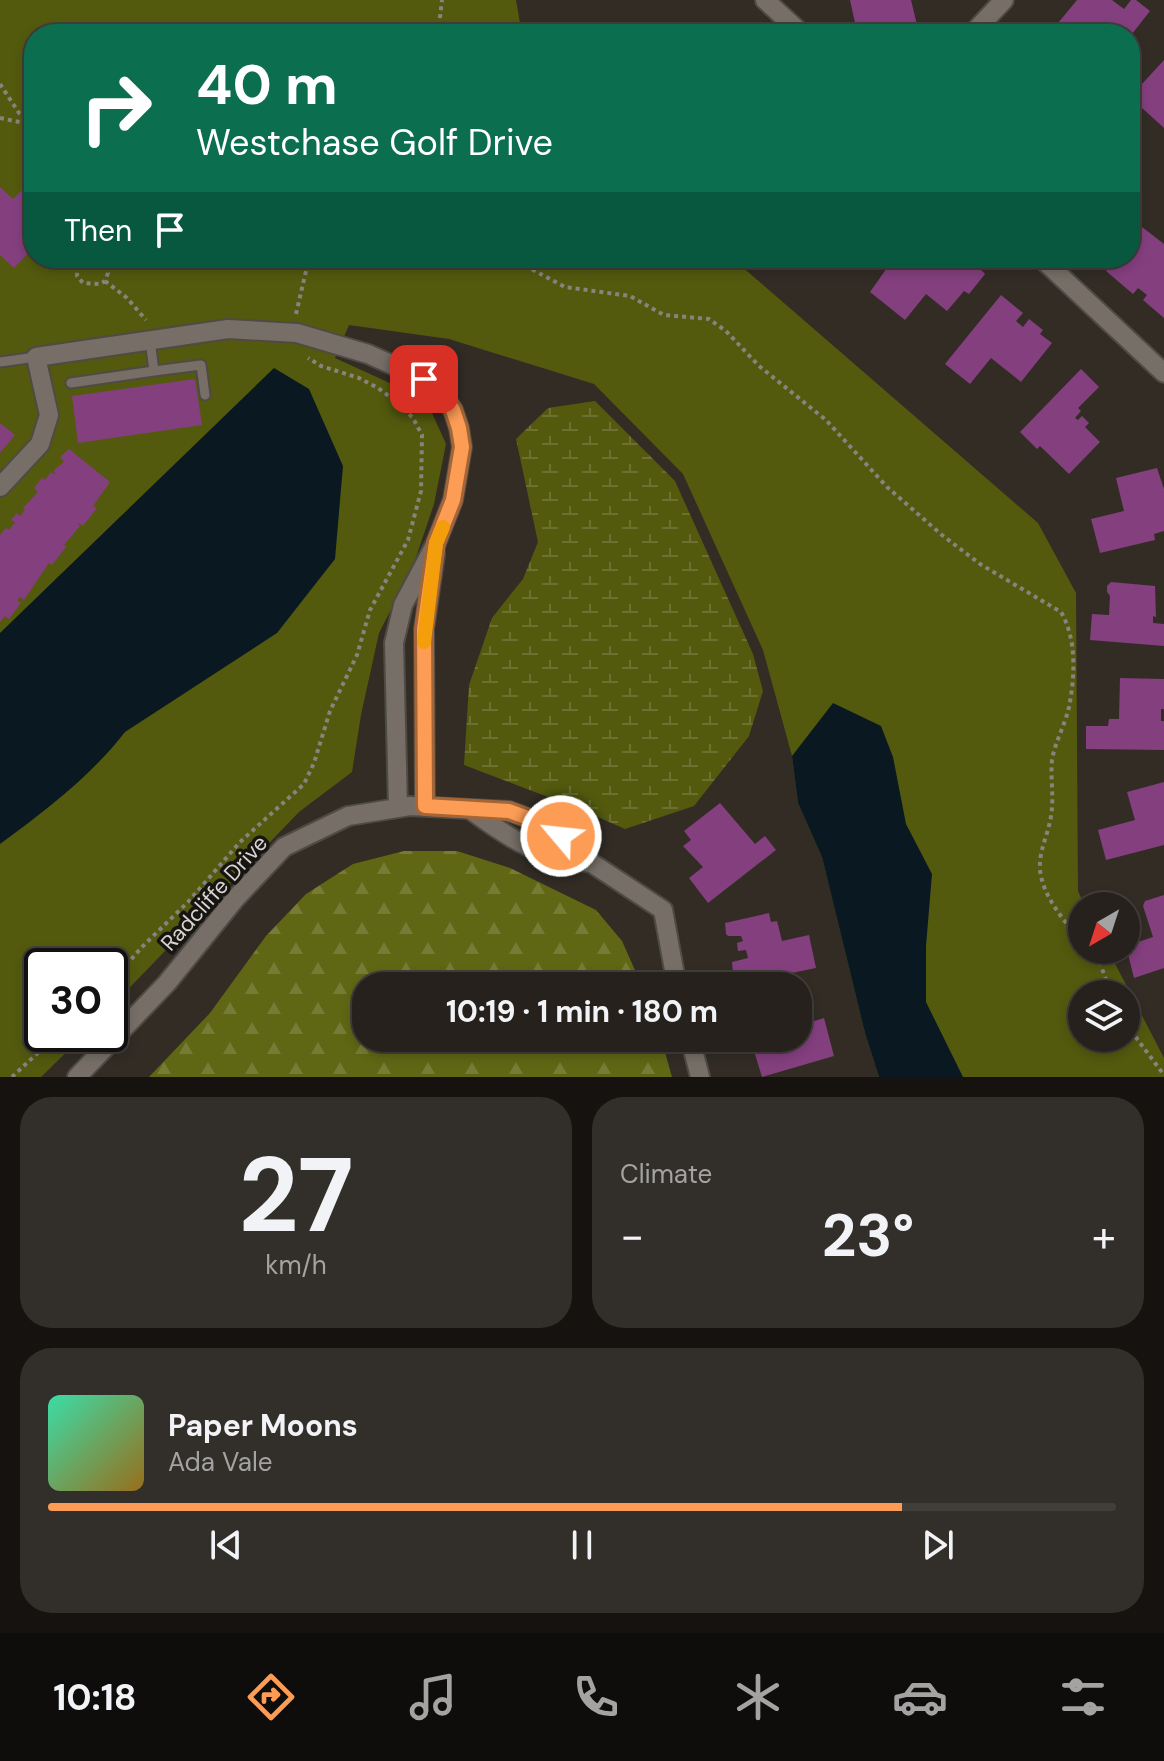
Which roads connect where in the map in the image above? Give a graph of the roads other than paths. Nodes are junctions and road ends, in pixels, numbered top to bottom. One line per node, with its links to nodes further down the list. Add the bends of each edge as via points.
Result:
1 (765, 0): 3 (street)
2 (1004, 0): 4 (street)
3 (791, 24)
4 (981, 24)
5 (1052, 268): 10 (street)
6 (150, 340): 7 (street); 9 (lane); 14 (street, via 228,329 297,333 368,354 424,379 453,410 462,447 453,500)
7 (36, 357): 8 (lane); 13 (street, via 49,415 40,444)
8 (0, 362)
9 (154, 371): 11 (lane); 12 (lane, via 201,365)
10 (1164, 373)
11 (71, 383)
12 (205, 395)
13 (0, 487)
14 (436, 543): 15 (street, via 424,629); 16 (street, via 403,605 394,643)
15 (425, 806): 16 (street, Radcliffe Drive); 17 (street, Radcliffe Drive)
16 (398, 808): 21 (street, Radcliffe Drive, via 348,816 284,847 167,983)
17 (472, 811): 18 (street, Radcliffe Drive, via 538,853); 18 (street, Radcliffe Drive, via 509,811 536,821)
18 (593, 864): 19 (street, Radcliffe Drive, via 663,910)
19 (674, 972)
20 (694, 1052): 22 (street)
21 (77, 1077)
22 (700, 1077)

